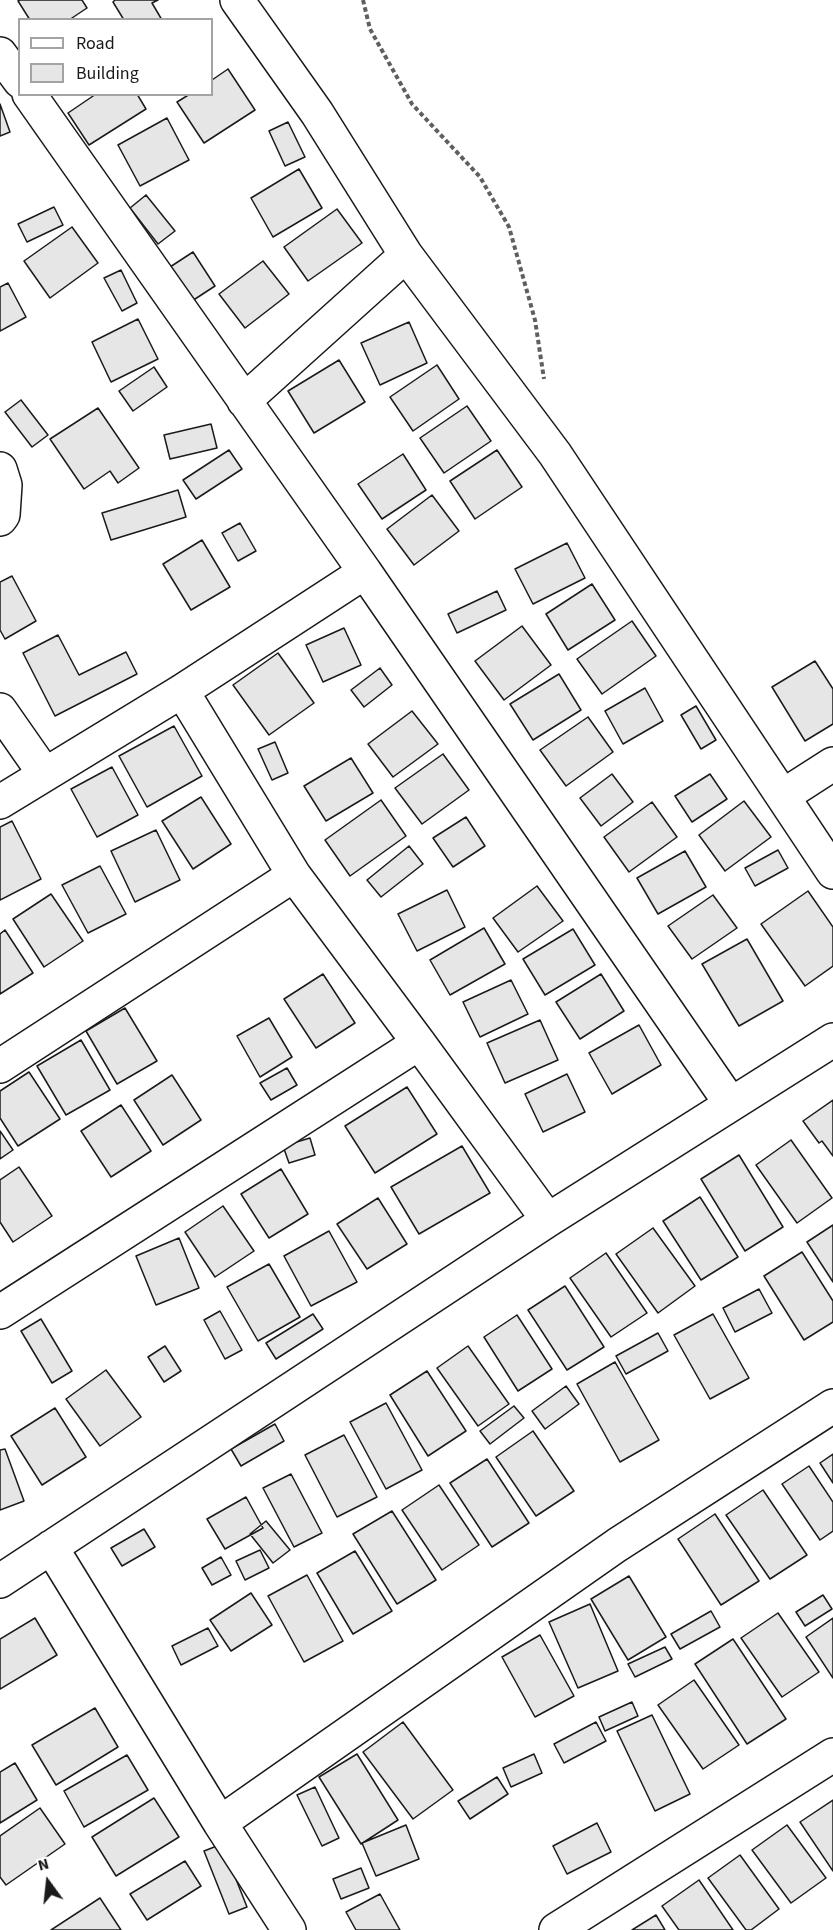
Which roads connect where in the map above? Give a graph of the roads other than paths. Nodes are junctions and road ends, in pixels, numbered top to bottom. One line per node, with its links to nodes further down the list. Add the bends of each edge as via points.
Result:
1 (237, 0): 5 (street, via 317,113)
2 (0, 54): 3 (street)
3 (18, 78)
4 (30, 96): 6 (street)
5 (406, 255): 6 (street); 14 (street, via 555,454)
6 (244, 401): 9 (street)
7 (0, 469): 8 (street, via 5,485)
8 (0, 519)
9 (365, 572): 10 (street); 21 (street)
10 (182, 691): 13 (street); 17 (street)
11 (0, 710): 13 (street)
12 (833, 764): 14 (street)
13 (44, 773): 15 (street)
14 (783, 796): 16 (street)
15 (0, 802)
16 (833, 872)
17 (294, 874): 19 (street); 20 (street)
18 (833, 1040): 21 (street)
19 (420, 1043): 22 (street); 23 (street)
20 (0, 1066)
21 (731, 1104): 22 (street)
22 (548, 1220): 25 (street)
23 (0, 1312)
24 (833, 1406): 28 (street, via 617,1545)
25 (51, 1547): 26 (street); 28 (street)
26 (0, 1581)
27 (833, 1755): 30 (street)
28 (220, 1823): 29 (street)
29 (289, 1930)
30 (556, 1930)

